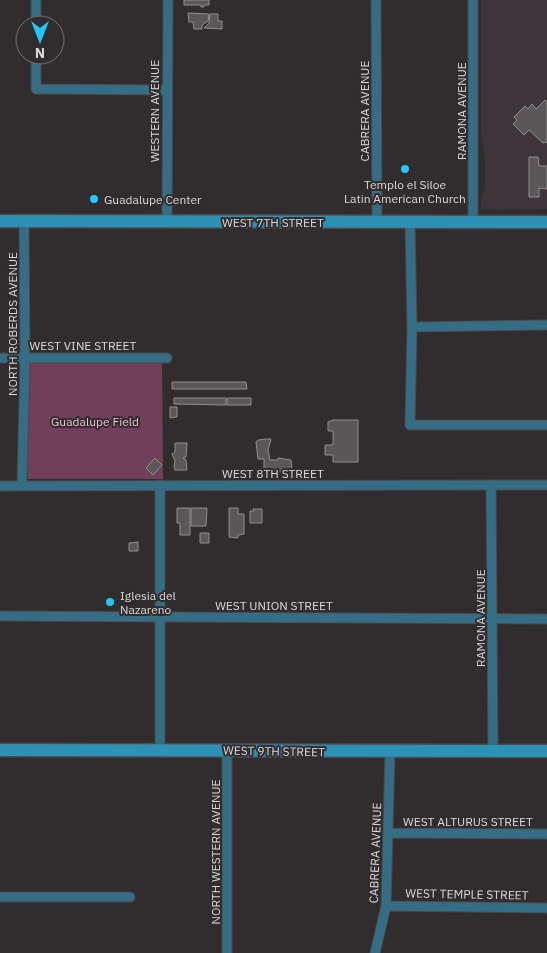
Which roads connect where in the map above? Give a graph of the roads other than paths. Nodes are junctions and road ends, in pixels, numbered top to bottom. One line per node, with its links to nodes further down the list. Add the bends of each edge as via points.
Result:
1 (36, 0): 5 (street)
2 (168, 0): 7 (street, WESTERN AVENUE)
3 (376, 0): 11 (street, CABRERA AVENUE)
4 (473, 0): 13 (street, RAMONA AVENUE)
5 (36, 15)
6 (36, 65): 7 (street, via 36,89)
7 (167, 90): 10 (street, WESTERN AVENUE)
8 (0, 221): 9 (street, WEST 7TH STREET)
9 (24, 221): 10 (street, WEST 7TH STREET); 18 (street, NORTH ROBERDS AVENUE)
10 (167, 222): 11 (street, WEST 7TH STREET)
11 (377, 222): 12 (street, WEST 7TH STREET)
12 (410, 222): 13 (street, WEST 7TH STREET); 16 (street)
13 (473, 222): 14 (street, WEST 7TH STREET)
14 (547, 222)
15 (547, 325): 16 (street)
16 (412, 326): 20 (street, via 410,425)
17 (0, 358): 18 (street, WEST VINE STREET)
18 (25, 358): 19 (street, WEST VINE STREET); 25 (street, NORTH ROBERDS AVENUE)
19 (166, 358)
20 (547, 425)
21 (491, 484): 22 (street, WEST 8TH STREET); 23 (street, WEST 8TH STREET); 28 (street, RAMONA AVENUE)
22 (160, 485): 25 (street, WEST 8TH STREET); 27 (street)
23 (547, 485)
24 (0, 486): 25 (street, WEST 8TH STREET)
25 (22, 486)
26 (0, 616): 27 (street, WEST UNION STREET)
27 (161, 616): 28 (street, WEST UNION STREET); 31 (street)
28 (492, 619): 29 (street, WEST UNION STREET); 35 (street, RAMONA AVENUE)
29 (547, 619)
30 (0, 750): 31 (street, WEST 9TH STREET)
31 (160, 750): 32 (street, WEST 9TH STREET)
32 (227, 750): 34 (street, WEST 9TH STREET); 42 (street, NORTH WESTERN AVENUE)
33 (547, 751): 35 (street, WEST 9TH STREET)
34 (390, 752): 35 (street, WEST 9TH STREET); 36 (street, CABRERA AVENUE)
35 (493, 752)
36 (389, 833): 37 (street, WEST ALTURUS STREET); 40 (street, CABRERA AVENUE)
37 (547, 834)
38 (0, 896): 39 (street)
39 (130, 896)
40 (386, 906): 41 (street, WEST TEMPLE STREET); 43 (street, CABRERA AVENUE)
41 (547, 908)
42 (227, 953)
43 (375, 953)

